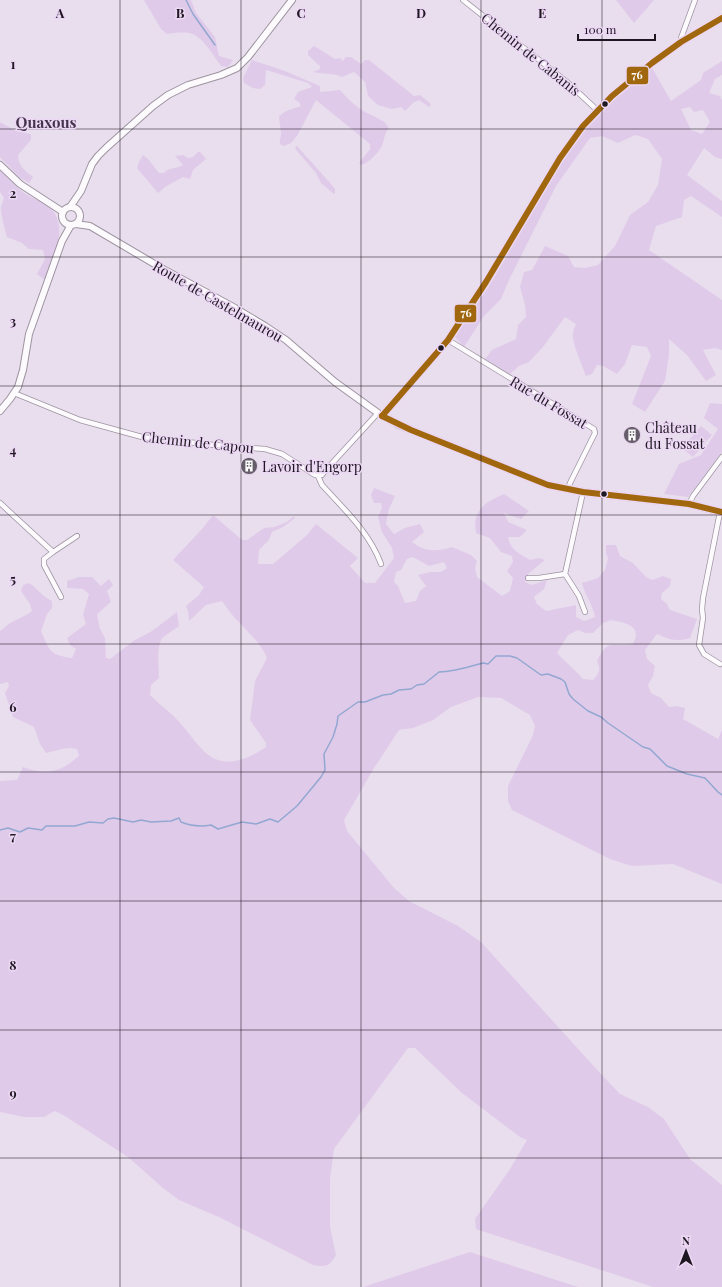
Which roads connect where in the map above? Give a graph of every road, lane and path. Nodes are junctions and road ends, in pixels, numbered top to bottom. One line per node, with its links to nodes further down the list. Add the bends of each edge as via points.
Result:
1 (292, 0): 8 (street, via 237,68 188,85 153,106 98,156)
2 (464, 0): 6 (street, Chemin de Cabanis, via 555,72)
3 (695, 0): 5 (street, via 680,38)
4 (722, 18): 5 (street)
5 (681, 42): 6 (street)
6 (597, 110): 16 (street, via 567,147)
7 (0, 164): 10 (street, via 20,184)
8 (81, 191): 9 (street); 11 (street)
9 (70, 207): 10 (street); 11 (street, via 75,207)
10 (63, 212): 12 (street)
11 (79, 213): 13 (street, via 79,220); 14 (street, Route de Castelmaurou)
12 (64, 222): 13 (street); 15 (street)
13 (74, 224): 14 (street, Route de Castelmaurou); 15 (street)
14 (90, 226): 19 (street, Route de Castelmaurou, via 265,326)
15 (62, 241): 17 (street, via 29,334 23,370)
16 (448, 340): 19 (street); 22 (street, Rue du Fossat, via 594,429 595,433)
17 (14, 393): 18 (street); 21 (street, Chemin de Capou, via 80,420 142,437 275,451)
18 (0, 411)
19 (380, 414): 21 (street, via 326,471); 22 (street, Route de Castelmaurou, via 399,425 461,451)
20 (722, 456): 25 (street)
21 (318, 476): 29 (street, via 322,485 363,533 378,554)
22 (568, 489): 23 (street, Route de Castelmaurou)
23 (583, 492): 25 (street, Route de Castelmaurou); 30 (street)
24 (0, 503): 28 (street)
25 (689, 504): 26 (street, Route de Castelmaurou)
26 (721, 512): 34 (street, via 703,598 703,618 698,645 704,654)
27 (77, 536): 28 (street)
28 (53, 552): 32 (street, via 44,559 44,565)
29 (381, 564)
30 (565, 574): 31 (street); 33 (street, via 579,596)
31 (528, 578)
32 (61, 597)
33 (585, 612)
34 (720, 664)

